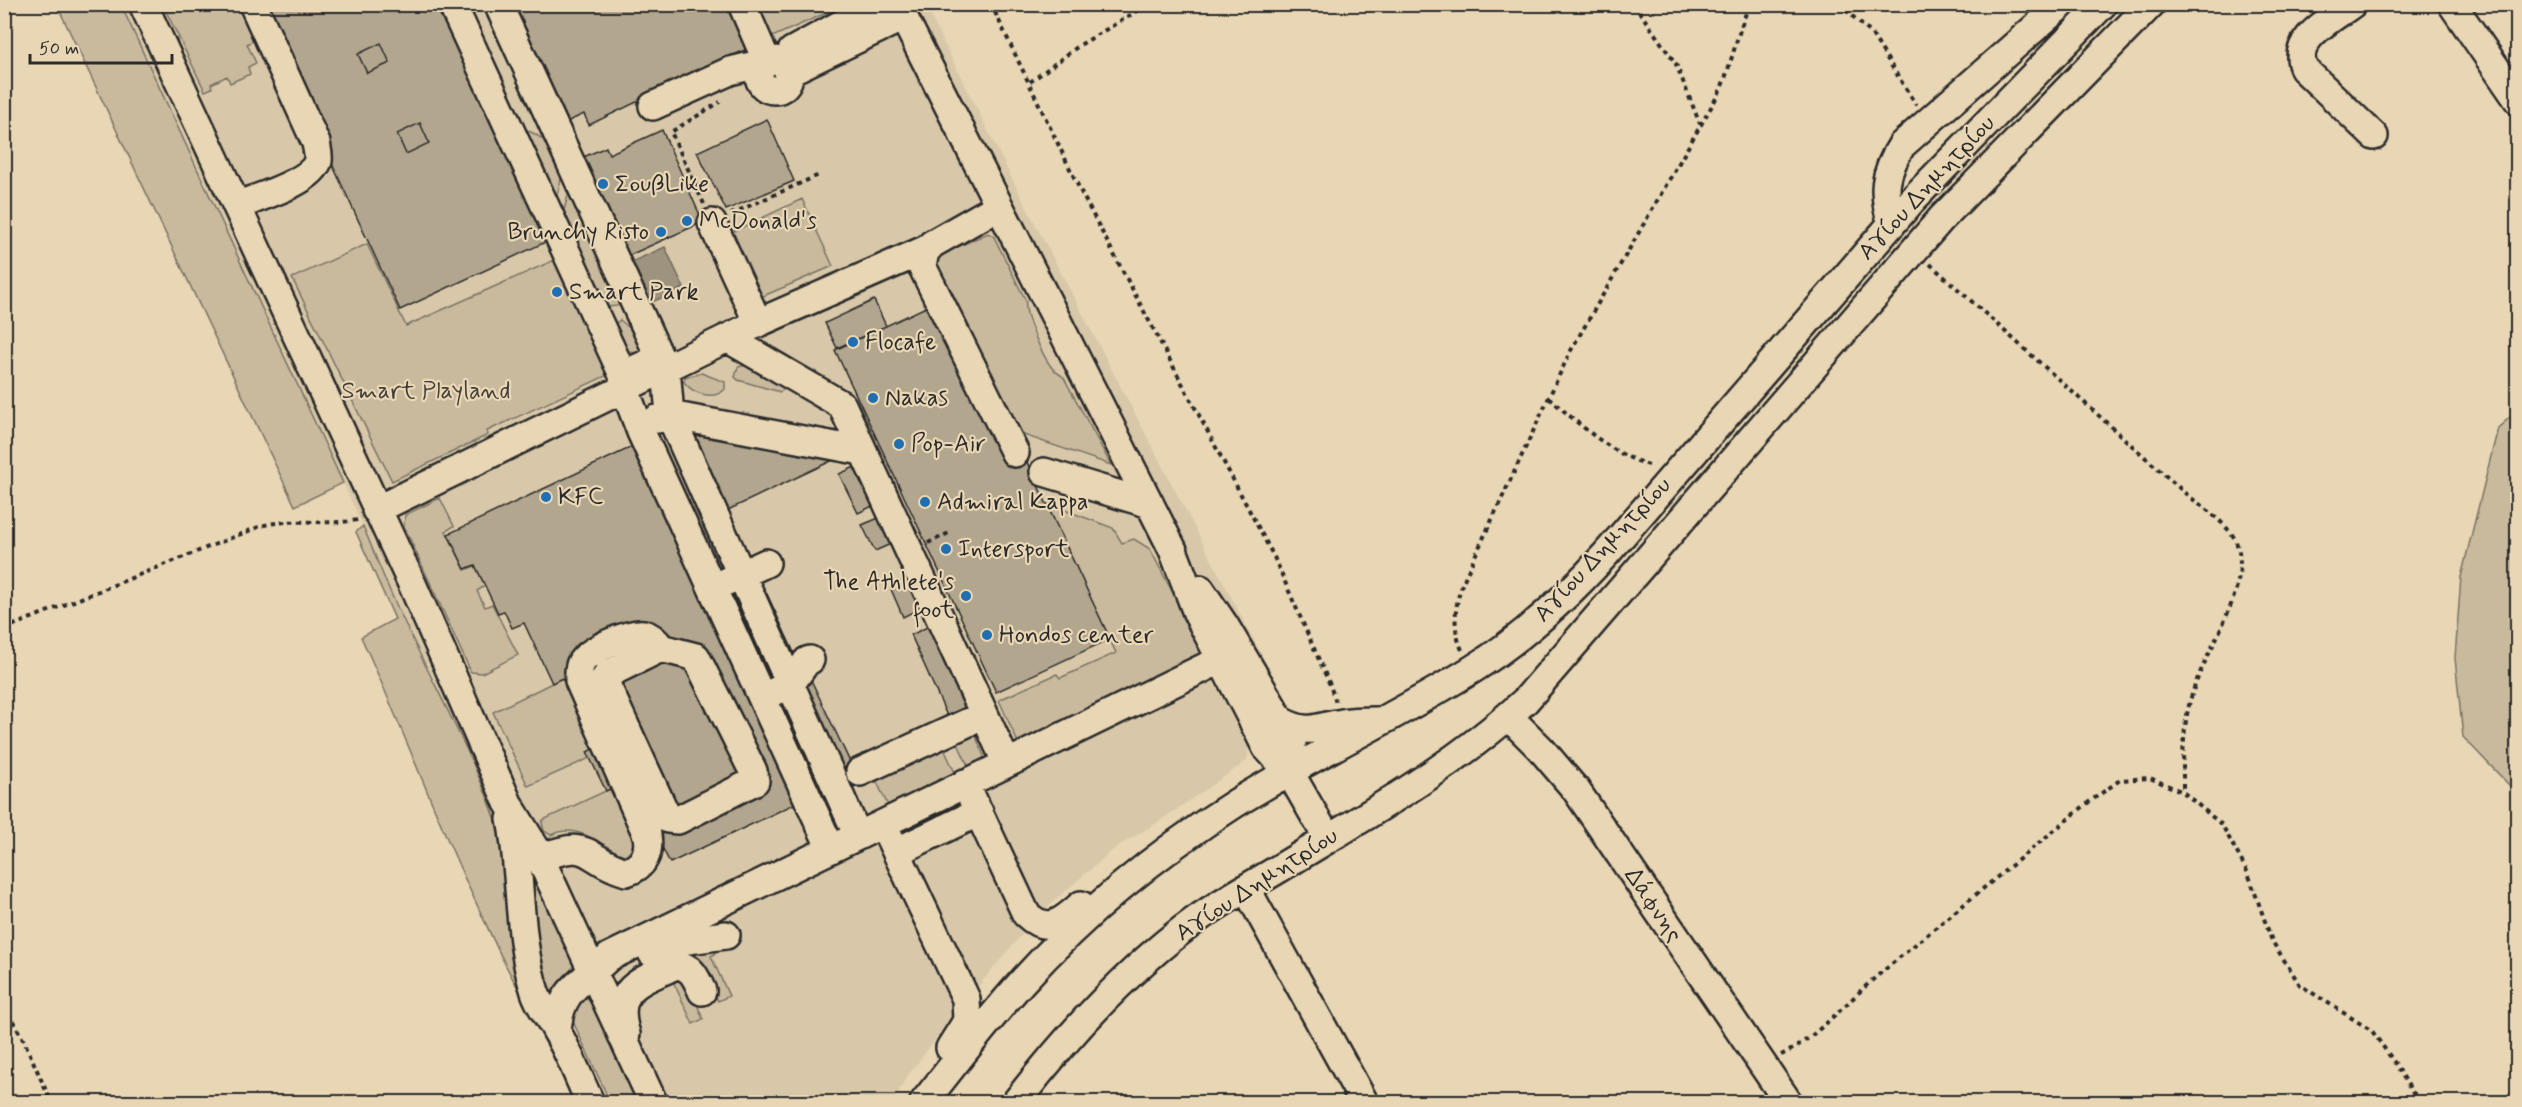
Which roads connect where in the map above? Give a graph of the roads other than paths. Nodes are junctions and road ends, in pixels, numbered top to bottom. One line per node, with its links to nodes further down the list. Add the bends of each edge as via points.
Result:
1 (142, 4): 17 (street)
2 (253, 4): 17 (street, via 316,142 319,157 305,177)
3 (452, 4): 25 (street)
4 (498, 4): 24 (street)
5 (742, 4): 13 (street)
6 (878, 4): 13 (street)
7 (2062, 4): 20 (street, via 1902,145 1885,187)
8 (2103, 4): 20 (street, Αγίου Δημητρίου)
9 (2151, 4): 43 (street, Αγίου Δημητρίου, via 1962,196 1550,674)
10 (2352, 4): 16 (street, via 2312,35 2299,59 2304,69)
11 (2452, 4): 14 (street)
12 (900, 11): 13 (street); 18 (street)
13 (776, 64): 15 (street, via 730,71)
14 (2517, 100)
15 (653, 106)
16 (2374, 136)
17 (237, 206): 32 (street)
18 (999, 206): 21 (street); 31 (street)
19 (712, 223): 22 (street)
20 (1892, 224): 44 (street, Αγίου Δημητρίου, via 1572,590 1535,624 1473,669)
21 (927, 249): 22 (street); 29 (street, via 922,261 924,272)
22 (758, 323): 23 (street)
23 (727, 338): 24 (street); 28 (street, via 842,405)
24 (663, 363): 25 (street); 26 (street)
25 (624, 381): 27 (street); 32 (street)
26 (670, 415): 27 (street); 28 (street); 35 (street)
27 (640, 426): 36 (street)
28 (862, 451): 42 (street)
29 (1016, 453)
30 (1044, 472): 31 (street)
31 (1150, 504): 33 (street)
32 (386, 505): 50 (street, via 413,586)
33 (1173, 550): 39 (street); 45 (street, via 1225,626)
34 (766, 563): 35 (street)
35 (740, 575): 36 (street); 40 (street)
36 (713, 587): 41 (street)
37 (662, 648): 37 (street, via 608,674 604,680 672,821 755,781 755,776 696,657); 58 (street, via 645,634 633,634 589,654 579,669 579,681 647,835 647,855 641,865 626,872 579,848 564,848)
38 (810, 660): 40 (street)
39 (1220, 660): 48 (street, via 1266,747); 49 (street)
40 (790, 685): 41 (street); 53 (street)
41 (762, 698): 56 (street)
42 (984, 715): 46 (street); 47 (street)
43 (1508, 716): 54 (street, Αγίου Δημητρίου, via 1458,757); 70 (street, Δάφνης, via 1576,790)
44 (1384, 720): 45 (street, via 1306,729); 48 (street, Αγίου Δημητρίου)
45 (1281, 721): 48 (street, via 1292,745)
46 (1002, 753)
47 (860, 772)
48 (1290, 773): 54 (street); 55 (street, Αγίου Δημητρίου)
49 (965, 783): 51 (street); 52 (street)
50 (508, 803): 58 (street); 63 (street, via 518,853 529,969 543,1012)
51 (979, 812): 55 (street, via 1026,914 1047,924 1062,922 1130,863 1154,851); 57 (street)
52 (883, 824): 53 (street); 57 (street)
53 (858, 836): 56 (street)
54 (1328, 839): 59 (street, Αγίου Δημητρίου)
55 (1171, 848): 67 (street, Αγίου Δημητρίου, via 1046,956 976,1035)
56 (831, 849): 61 (street, via 609,957)
57 (897, 851): 66 (street, via 968,1006 963,1030)
58 (540, 858): 61 (street)
59 (1246, 888): 68 (street, Αγίου Δημητρίου, via 1196,920 1122,984); 69 (street)
60 (726, 935): 61 (street, via 680,941 615,970)
61 (592, 974): 63 (street, via 575,985 563,1000); 64 (street)
62 (702, 991): 64 (street, via 689,969 676,965 635,984 626,995 621,1016)
63 (557, 1030): 65 (street)
64 (648, 1092)
65 (590, 1102)
66 (912, 1102)
67 (924, 1102)
68 (1016, 1102)
69 (1364, 1102)
70 (1788, 1102)

